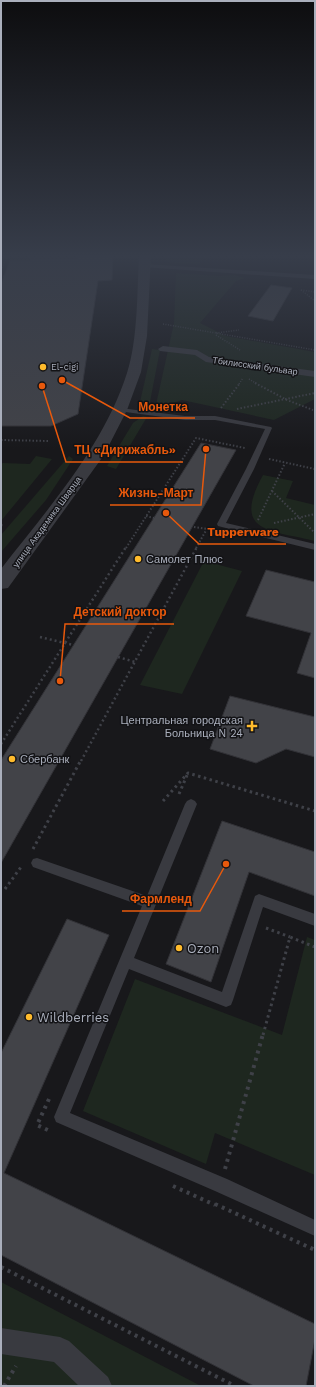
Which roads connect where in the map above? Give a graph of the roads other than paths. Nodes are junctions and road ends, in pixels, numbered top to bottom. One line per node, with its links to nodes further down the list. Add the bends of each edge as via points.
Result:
1 (141, 320): 6 (street, улица Академика Шварца, via 134,372)
2 (163, 349): 3 (street, Тбилисский бульвар)
3 (197, 353): 4 (street, Тбилисский бульвар, via 205,352); 5 (street, Тбилисский бульвар, via 206,359)
4 (315, 368)
5 (315, 374)
6 (120, 410): 7 (lane, via 185,418 215,418 269,428 221,524); 8 (street, улица Академика Шварца, via 96,455)
7 (315, 547)
8 (4, 575)
9 (191, 804): 11 (lane)
10 (34, 858): 11 (lane)
11 (150, 903): 13 (lane)
12 (315, 920): 13 (lane, via 259,900 226,1000)
13 (126, 962): 14 (lane, via 61,1117)
14 (315, 1228)
15 (1, 1340): 16 (street, via 60,1350)
16 (99, 1386)

